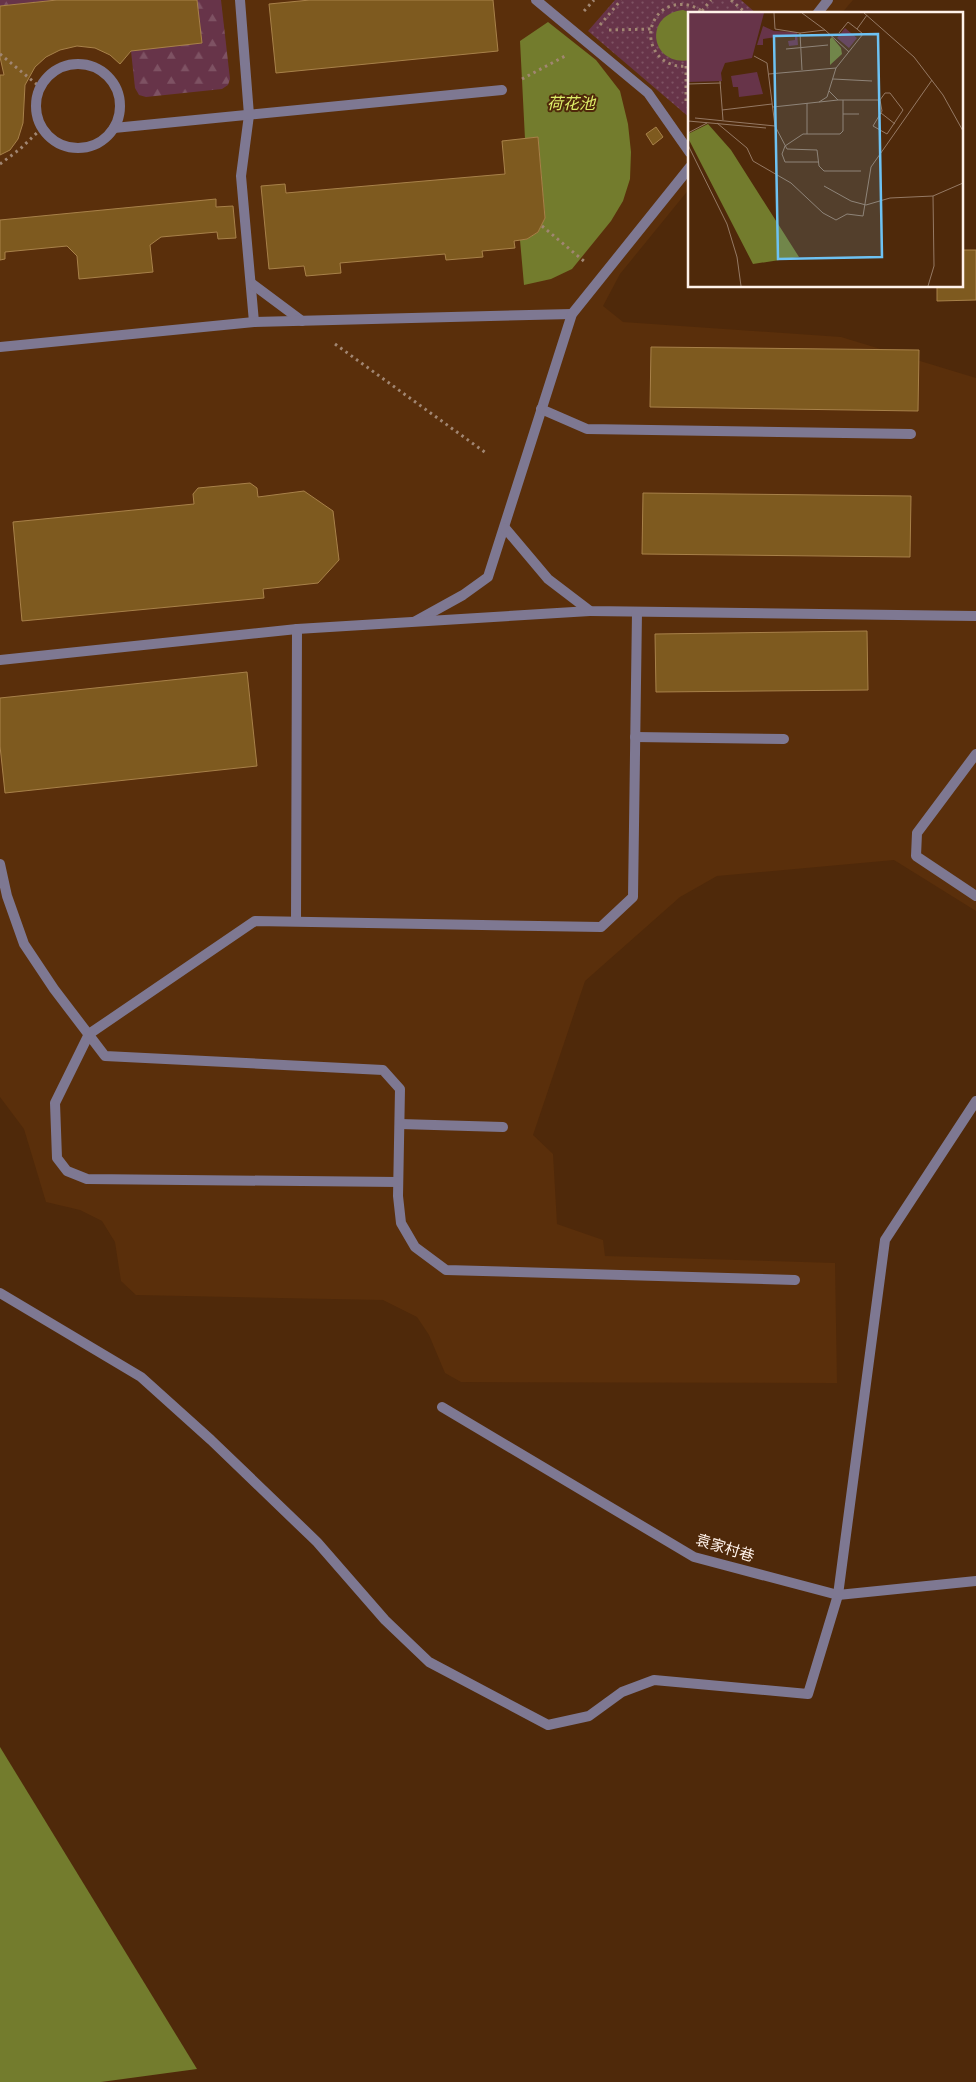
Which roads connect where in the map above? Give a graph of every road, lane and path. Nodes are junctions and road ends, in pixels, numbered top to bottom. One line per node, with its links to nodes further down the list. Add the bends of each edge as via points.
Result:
1 (240, 0): 21 (street)
2 (536, 0): 14 (street)
3 (594, 0): 8 (path)
4 (621, 0): 13 (path)
5 (711, 0): 9 (path)
6 (730, 0): 10 (path)
7 (828, 0): 11 (street)
8 (587, 8)
9 (704, 12): 12 (path, via 687,4 671,5 655,19)
10 (745, 12)
11 (819, 12)
12 (651, 29): 13 (path); 16 (path, via 654,50 661,58 669,64)
13 (596, 30): 14 (path)
14 (588, 43): 17 (path); 24 (street, via 648,93)
15 (0, 54): 18 (path)
16 (688, 66): 20 (path)
17 (516, 82)
18 (40, 87): 22 (street, via 36,114); 23 (street, via 59,68 85,64 98,69 117,88 120,114)
19 (502, 90): 21 (street)
20 (686, 112)
21 (249, 115): 23 (street); 29 (street, via 241,176)
22 (42, 128): 23 (street, via 64,146 78,148 93,146); 25 (path)
23 (114, 128)
24 (688, 150)
25 (0, 164)
26 (688, 169): 30 (street)
27 (542, 226): 28 (path)
28 (589, 265)
29 (250, 283): 31 (street); 32 (street)
30 (572, 314): 31 (street); 35 (street)
31 (302, 320): 32 (street)
32 (254, 322): 34 (street)
33 (334, 344): 37 (path)
34 (0, 347)
35 (541, 409): 36 (street, via 587,428); 38 (street)
36 (910, 434)
37 (486, 453)
38 (505, 528): 39 (street, via 548,579); 42 (street, via 488,577 463,595)
39 (590, 611): 40 (street); 42 (street)
40 (637, 612): 41 (street); 45 (street)
41 (976, 616)
42 (413, 622): 43 (street)
43 (297, 630): 44 (street); 50 (street)
44 (0, 660)
45 (635, 737): 46 (street); 50 (street, via 633,897 601,927)
46 (784, 739)
47 (976, 754): 49 (street, via 917,833 916,856)
48 (0, 864): 51 (street, via 24,944)
49 (976, 896)
50 (296, 921): 51 (street, via 255,921)
51 (89, 1034): 53 (street, via 105,1056 383,1070 400,1089); 55 (street, via 55,1103 57,1158 67,1171 87,1179)
52 (976, 1101): 60 (street, via 885,1240)
53 (400, 1124): 54 (street); 55 (street)
54 (503, 1126)
55 (398, 1182): 56 (street, via 401,1223 415,1247 446,1270)
56 (795, 1280)
57 (0, 1293): 60 (street, via 141,1377 317,1542 386,1620 429,1662 548,1726 589,1716 622,1692 654,1680 808,1694)
58 (442, 1407): 60 (street, 袁家村巷, via 694,1557)
59 (976, 1582): 60 (street, 袁家村巷)
60 (838, 1594)

